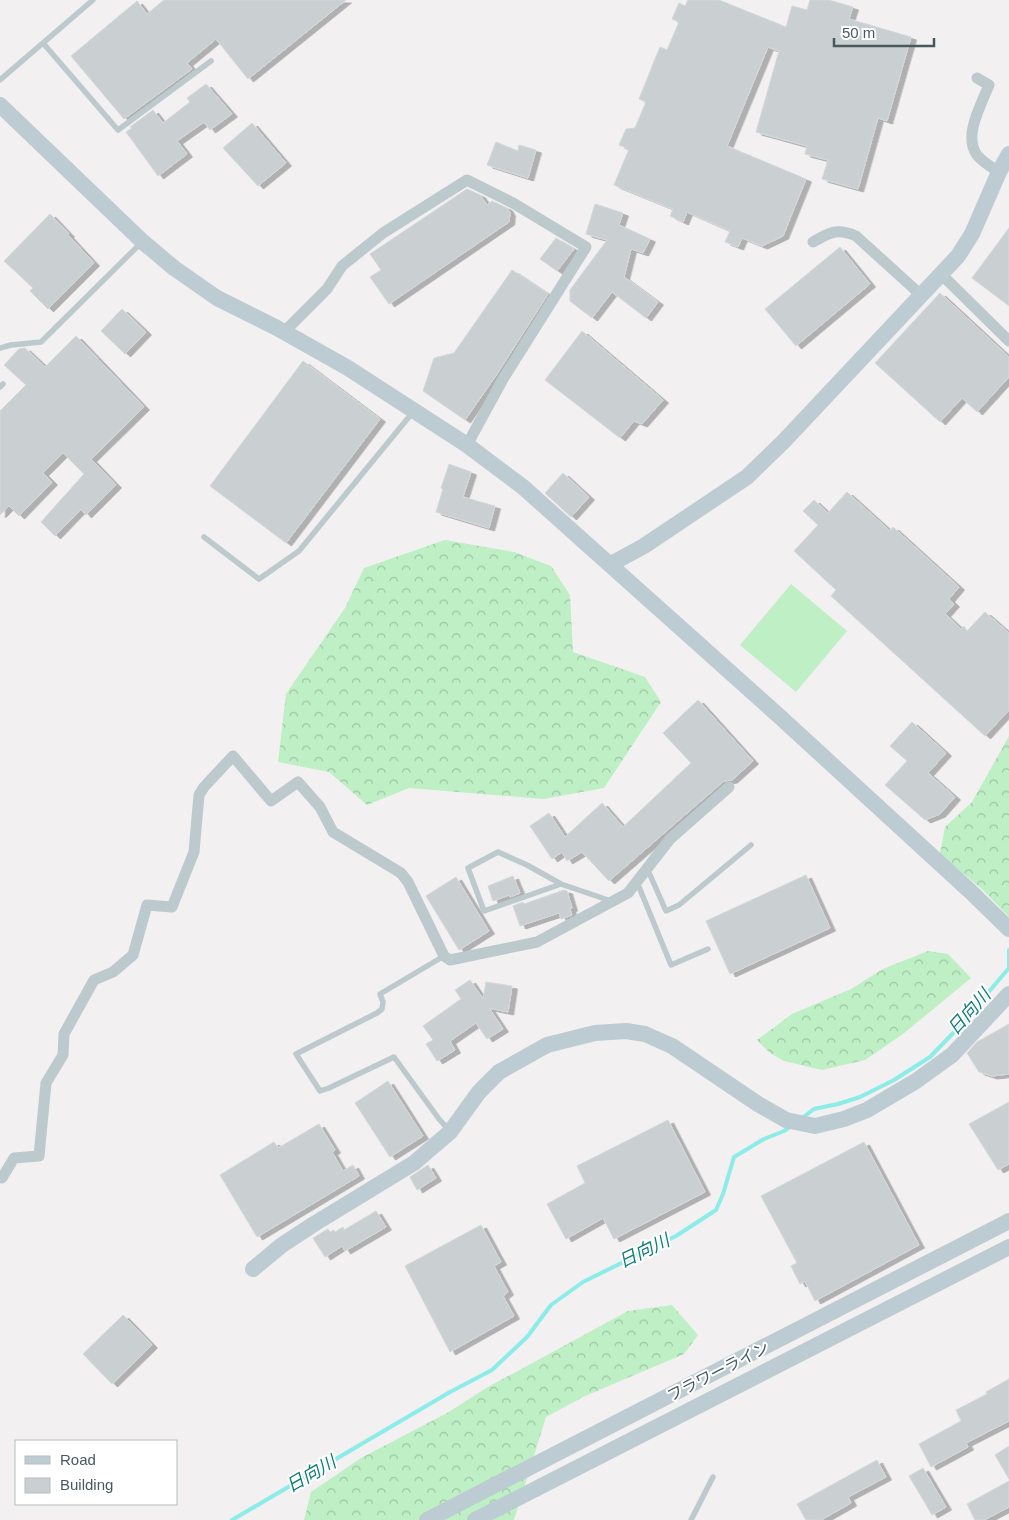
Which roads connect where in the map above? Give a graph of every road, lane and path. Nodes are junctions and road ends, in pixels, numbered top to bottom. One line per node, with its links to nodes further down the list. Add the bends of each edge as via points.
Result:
1 (93, 0): 2 (lane)
2 (43, 44): 3 (lane, via 118,130); 5 (lane)
3 (211, 61)
4 (976, 78): 8 (street, via 989,85 970,135 972,146 978,157)
5 (0, 80)
6 (0, 106): 9 (street)
7 (1009, 154): 8 (street)
8 (999, 172): 11 (street, via 972,234)
9 (143, 242): 13 (street, via 217,298); 15 (lane, via 41,342 10,344)
10 (813, 242): 12 (street, via 843,231 856,236)
11 (941, 274): 12 (street); 14 (street)
12 (921, 295): 19 (street, via 747,477 644,546)
13 (284, 332): 16 (street); 17 (street, via 327,289 342,266 383,233 466,180 513,203 586,247 503,379)
14 (1009, 341)
15 (0, 348)
16 (414, 410): 17 (street); 18 (lane, via 299,551 259,579)
17 (467, 445): 19 (street, via 523,487)
18 (204, 538)
19 (611, 564): 26 (street, via 787,722)
20 (729, 787): 22 (street, via 670,839)
21 (751, 845): 22 (lane, via 679,905 666,911)
22 (647, 868): 23 (street)
23 (637, 882): 25 (street); 27 (lane, via 671,965)
24 (561, 884): 24 (lane, via 484,911 468,868 498,852); 25 (lane)
25 (612, 902): 28 (street, via 537,942 450,960)
26 (1009, 929)
27 (708, 949)
28 (444, 956): 30 (lane, via 380,994 382,1010 296,1054 320,1091 394,1057); 31 (street, via 408,882 400,873 333,832 320,806 298,782 271,800 233,756 199,795 194,852 172,907 147,905 133,955 113,972 94,980 64,1034 63,1055 46,1083 39,1156 14,1158)
29 (1009, 994): 30 (street, via 952,1054 916,1081 867,1110 844,1119 815,1126 786,1120 672,1046 645,1034 626,1031 595,1033 547,1045 526,1056 499,1072 478,1092)
30 (450, 1132): 34 (street, via 414,1163 282,1245)
31 (2, 1178)
32 (1009, 1220): 36 (street, フラワーライン)
33 (1009, 1247): 37 (street, フラワーライン)
34 (253, 1269)
35 (713, 1477): 38 (lane)
36 (427, 1520)
37 (476, 1520)
38 (691, 1520)

